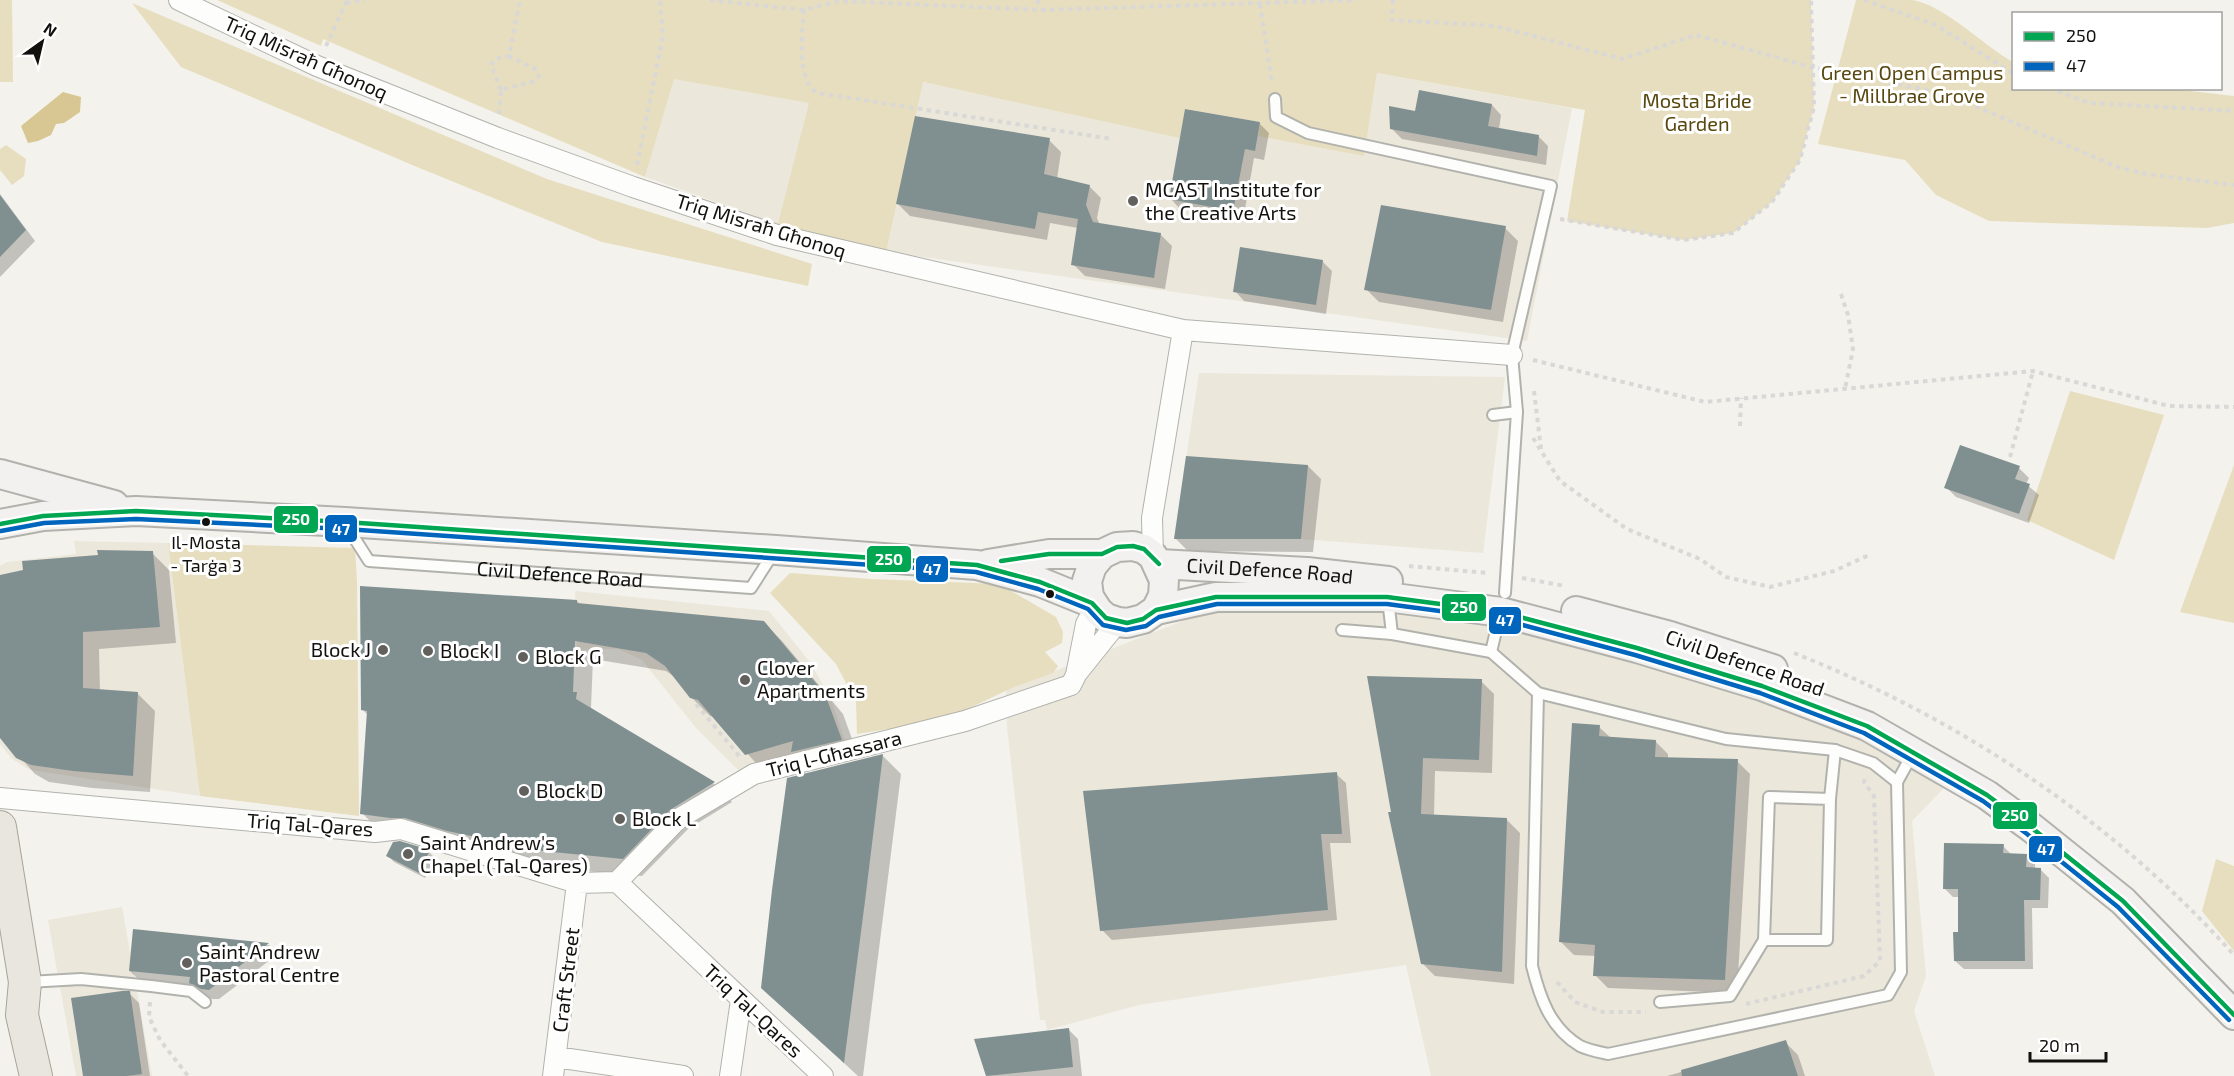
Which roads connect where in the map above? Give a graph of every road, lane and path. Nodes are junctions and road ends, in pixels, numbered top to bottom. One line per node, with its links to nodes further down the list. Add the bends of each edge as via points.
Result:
1 (179, 0): 16 (street, Triq Misraħ Għonoq)
2 (365, 0): 11 (path)
3 (520, 0): 15 (path)
4 (660, 0): 26 (path, via 663,36)
5 (710, 0): 13 (path)
6 (1037, 0): 14 (path)
7 (1357, 0): 12 (path)
8 (1394, 0): 17 (path, via 1392,20 1495,26 1622,59 1696,35)
9 (1811, 0): 17 (path)
10 (1864, 0): 18 (path, via 1936,25)
11 (346, 1): 16 (path)
12 (1260, 4): 14 (path); 21 (path)
13 (804, 10): 14 (path, via 838,1); 24 (path, via 800,41 807,82 818,93)
14 (1043, 10)
15 (509, 56): 19 (path, via 495,59 491,65); 19 (path, via 535,69 539,76 535,81)
16 (317, 66): 23 (street, Triq Misraħ Għonoq)
17 (1811, 67): 25 (path, via 1954,97 2115,166 2146,174); 27 (path, via 1814,107 1800,160 1772,202 1733,233 1684,240)
18 (2012, 73)
19 (501, 90): 23 (path)
20 (2055, 90): 22 (path, via 2097,104)
21 (1275, 99): 27 (lane, via 1276,117 1308,133 1551,186)
22 (2234, 111)
23 (498, 138): 26 (street, Triq Misraħ Għonoq)
24 (1112, 139)
25 (2234, 185)
26 (633, 187): 29 (street, Triq Misraħ Għonoq, via 777,235)
27 (1544, 216): 30 (lane)
28 (1841, 294): 32 (path, via 1853,349)
29 (1183, 330): 30 (street, Triq Misraħ Għonoq); 41 (street)
30 (1512, 354): 33 (path, via 1704,402); 35 (lane)
31 (2033, 371): 32 (path); 34 (path, via 2169,406); 38 (path)
32 (1845, 388): 33 (path)
33 (1741, 398): 37 (path)
34 (2234, 407)
35 (1517, 412): 36 (lane); 46 (path, via 1560,481 1627,529 1700,559 1726,577 1770,587 1834,571); 50 (lane)
36 (1493, 415)
37 (1740, 426)
38 (2010, 458)
39 (0, 474): 40 (main road, Civil Defence Road)
40 (136, 511): 42 (main road, Civil Defence Road); 43 (main road, Civil Defence Road, via 44,516)
41 (1152, 518): 45 (street); 47 (street)
42 (345, 522): 44 (main road, Civil Defence Road); 44 (lane, Civil Defence Road, via 369,561 750,588)
43 (0, 524)
44 (776, 550): 48 (main road, Civil Defence Road)
45 (1110, 550): 47 (main road, Civil Defence Road, via 1133,546 1144,549); 48 (main road, Civil Defence Road); 52 (main road, via 1092,566 1087,581)
46 (1869, 555)
47 (1156, 560): 50 (main road, Civil Defence Road, via 1307,572); 51 (main road, Civil Defence Road, via 1164,580 1163,596)
48 (977, 565): 52 (main road, Civil Defence Road, via 1040,582)
49 (1387, 597): 50 (main road, Civil Defence Road); 51 (main road, Civil Defence Road, via 1216,597); 54 (lane)
50 (1503, 602): 55 (lane); 60 (main road, Civil Defence Road, via 1762,686 1867,726); 73 (main road, Civil Defence Road, via 1670,636 1880,703 2044,820 2131,890)
51 (1156, 610): 52 (main road, Civil Defence Road, via 1127,623)
52 (1102, 611): 56 (street); 56 (street, via 1086,624)
53 (1342, 630): 54 (lane)
54 (1392, 634): 55 (lane)
55 (1491, 652): 57 (lane)
56 (1073, 680): 62 (street, Triq l-Għassara, via 965,721)
57 (1538, 693): 59 (lane, via 1726,739); 63 (lane, via 1532,966 1540,998 1555,1024 1581,1047 1608,1054 1888,995 1901,972)
58 (696, 704): 62 (path)
59 (1835, 750): 61 (lane); 65 (lane)
60 (1913, 753): 63 (lane); 79 (main road, Civil Defence Road, via 1987,795 2123,901)
61 (1873, 763): 63 (lane); 77 (path, via 1864,782 1874,796 1880,961 1864,976)
62 (754, 774): 67 (street, Triq l-Għassara, via 678,819)
63 (1897, 783)
64 (0, 798): 68 (street, Triq Tal-Qares, via 375,832 401,829)
65 (1830, 799): 69 (lane, via 1827,940); 69 (lane, via 1769,797)
66 (0, 827): 70 (main road)
67 (617, 882): 68 (street, Triq Tal-Qares); 74 (street, Triq Tal-Qares)
68 (577, 883): 80 (street, Craft Street)
69 (1764, 940): 76 (lane, via 1730,996)
70 (16, 967): 72 (lane, via 81,980); 81 (main road)
71 (1552, 977): 78 (path, via 1575,1002 1603,1012)
72 (151, 986): 75 (lane, via 191,991); 82 (path, via 149,1017 160,1040)
73 (2234, 994)
74 (741, 999): 84 (street); 85 (street, Triq Tal-Qares)
75 (205, 1002)
76 (1660, 1002)
77 (1743, 1005)
78 (1651, 1012)
79 (2234, 1015)
80 (555, 1066): 83 (street)
81 (36, 1076)
82 (188, 1076)
83 (683, 1076)
84 (730, 1076)
85 (823, 1076)

